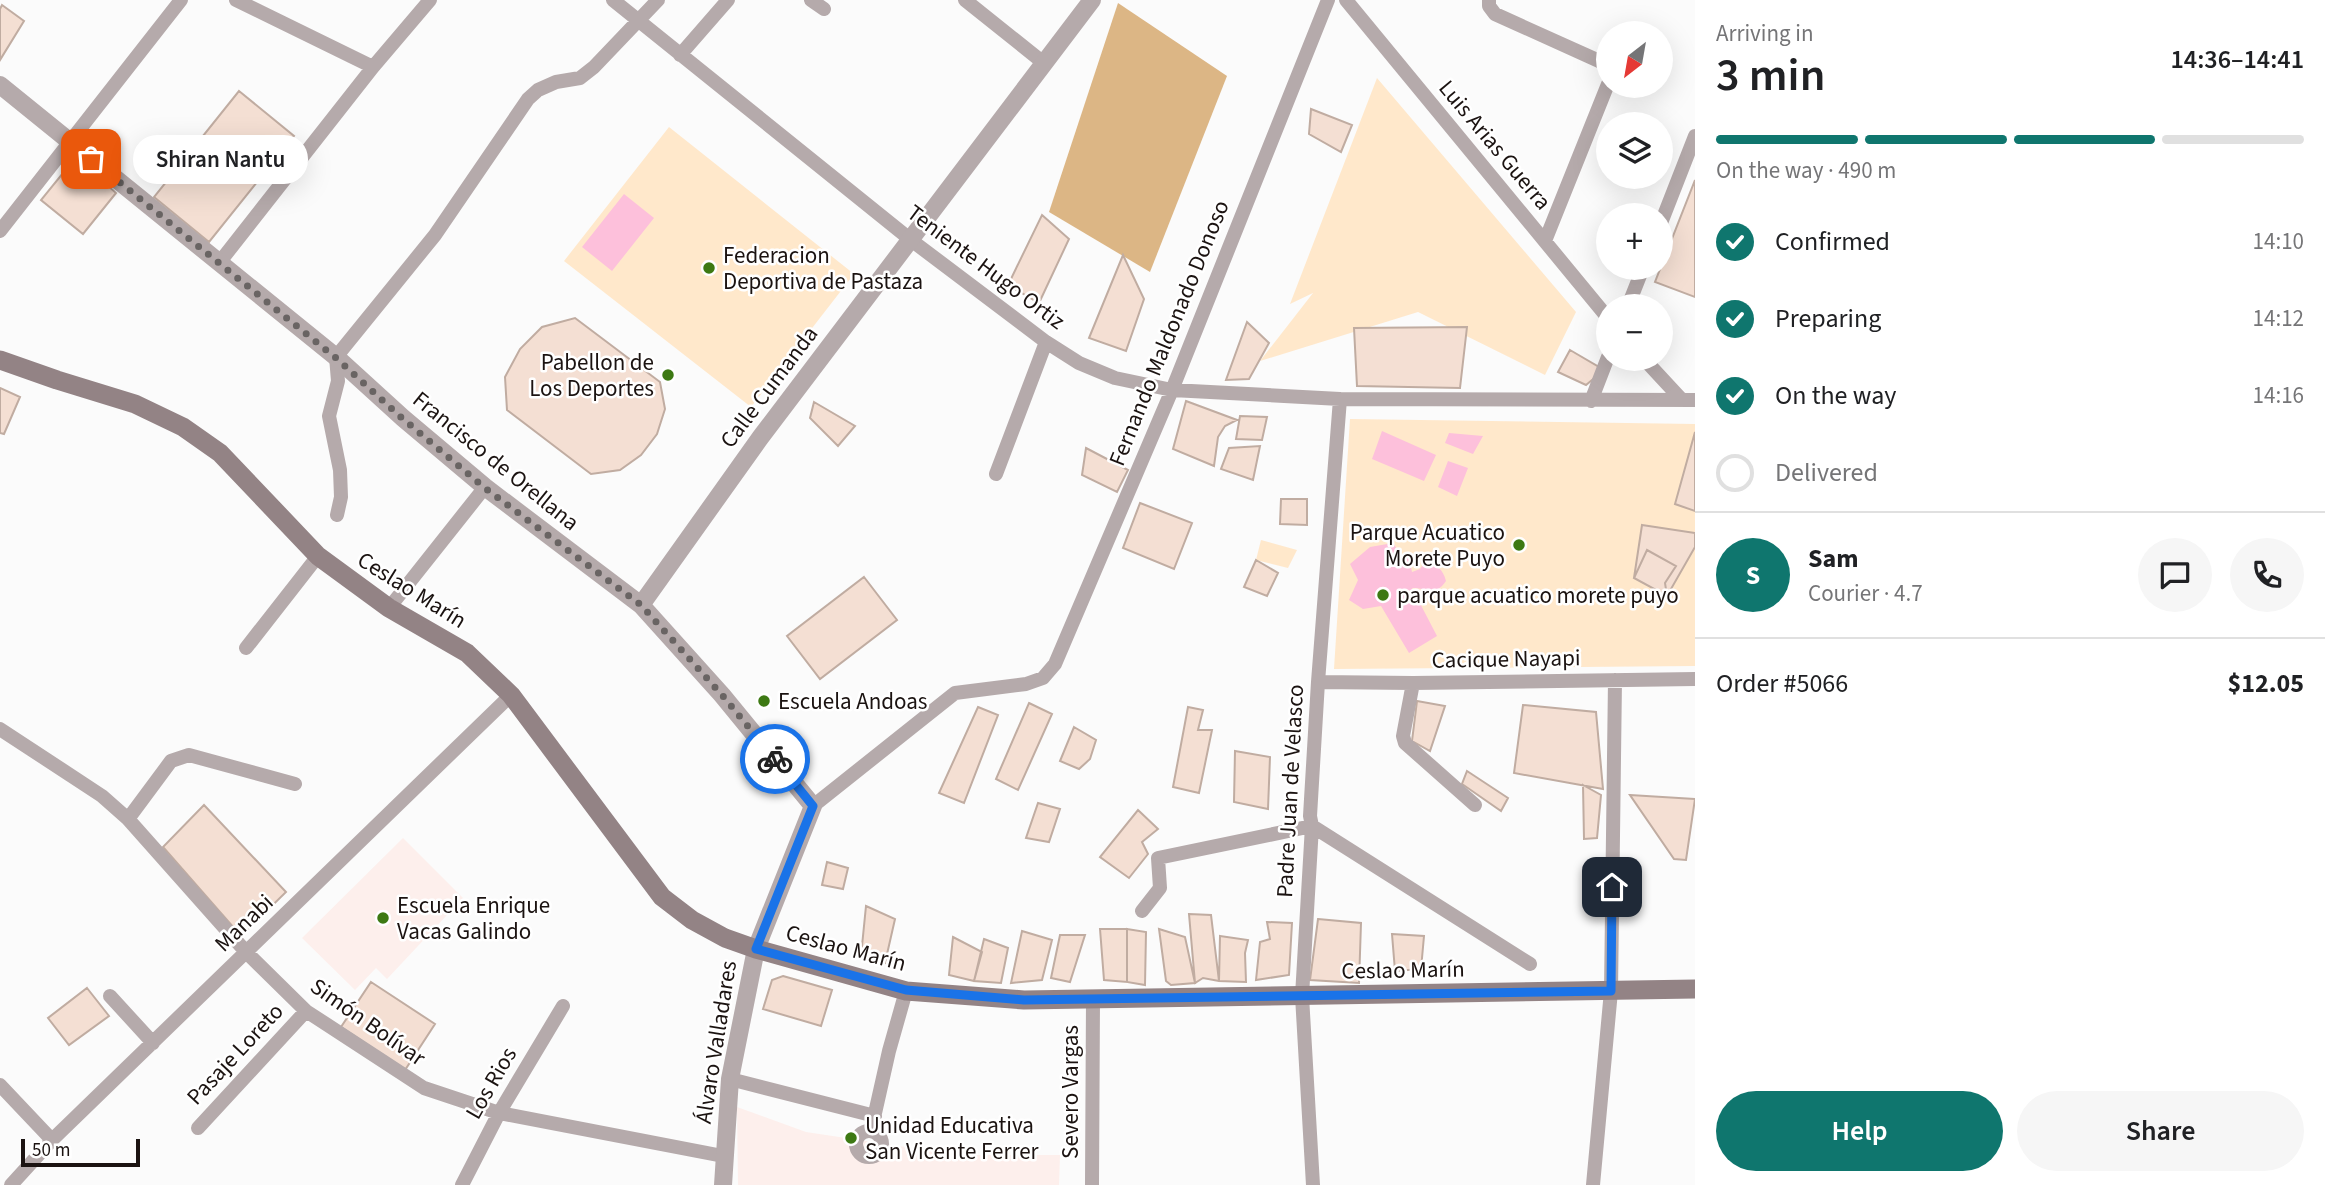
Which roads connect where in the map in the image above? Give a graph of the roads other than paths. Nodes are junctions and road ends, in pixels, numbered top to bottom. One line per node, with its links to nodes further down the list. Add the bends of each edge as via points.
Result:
1 (181, 0): 22 (street)
2 (236, 0): 18 (street)
3 (430, 0): 18 (street)
4 (613, 0): 14 (street, Teniente Hugo Ortiz)
5 (658, 0): 14 (street)
6 (728, 0): 15 (street)
7 (811, 0): 13 (street)
8 (965, 0): 17 (street)
9 (1093, 0): 17 (street, Calle Cumanda)
10 (1328, 0): 36 (street, Fernando Maldonado Donoso)
11 (1346, 0): 26 (street, Luis Arias Guerra)
12 (1489, 0): 16 (street, via 1495,14)
13 (824, 9)
14 (639, 20): 15 (street, Teniente Hugo Ortiz); 31 (street, via 580,78 555,82 528,99 435,235)
15 (680, 55): 25 (street, Teniente Hugo Ortiz)
16 (1596, 60)
17 (1045, 64): 25 (street, Calle Cumanda)
18 (373, 67): 27 (street)
19 (0, 85): 22 (street, Francisco de Orellana)
20 (1602, 98): 26 (street)
21 (1695, 136): 23 (street)
22 (69, 142): 24 (street); 27 (street, Francisco de Orellana)
23 (1669, 203)
24 (0, 231)
25 (911, 240): 29 (street, Teniente Hugo Ortiz); 44 (street, Calle Cumanda, via 760,438)
26 (1545, 241): 28 (street, Luis Arias Guerra)
27 (219, 263): 31 (street, Francisco de Orellana)
28 (1596, 303)
29 (1046, 342): 36 (street, Teniente Hugo Ortiz, via 1115,378); 40 (street)
30 (0, 348): 33 (main road)
31 (336, 358): 41 (street, Francisco de Orellana); 42 (street, via 338,381 329,416 341,470)
32 (0, 360): 33 (main road, Ceslao Marín)
33 (29, 370): 43 (main road, Ceslao Marín, via 135,404 183,427 220,453)
34 (1603, 371): 39 (street)
35 (1657, 371): 38 (street)
36 (1172, 390): 37 (street, Teniente Hugo Ortiz); 55 (street, Fernando Maldonado Donoso, via 1055,663 1043,678 955,694)
37 (1340, 399): 39 (street, Teniente Hugo Ortiz); 49 (street, Padre Juan de Velasco)
38 (1689, 400): 39 (street, Teniente Hugo Ortiz)
39 (1591, 401)
40 (996, 474)
41 (485, 488): 44 (street, Francisco de Orellana); 45 (street)
42 (337, 515)
43 (318, 556): 45 (main road, Ceslao Marín); 46 (street)
44 (641, 605): 55 (street, Francisco de Orellana)
45 (389, 608): 51 (main road, Ceslao Marín, via 467,653)
46 (246, 648)
47 (1695, 679): 48 (street, Cacique Nayapi)
48 (1615, 680): 50 (street, Cacique Nayapi); 64 (street)
49 (1318, 682): 50 (street, Cacique Nayapi); 57 (street, Padre Juan de Velasco)
50 (1413, 683): 54 (street, via 1402,736 1405,743)
51 (511, 695): 59 (main road, Ceslao Marín, via 662,897 724,938); 60 (street, Manabi)
52 (0, 729): 56 (street, Simón Bolívar, via 102,796)
53 (295, 784): 56 (street, via 189,755 178,757)
54 (1475, 805)
55 (813, 806): 59 (street)
56 (128, 819): 60 (street, Simón Bolívar)
57 (1312, 826): 58 (street, via 1158,858 1160,888); 61 (street); 66 (street, Padre Juan de Velasco)
58 (1142, 911)
59 (756, 949): 63 (main road, Ceslao Marín); 71 (street, Álvaro Valladares)
60 (247, 953): 69 (street, Simón Bolívar); 70 (street, Manabi)
61 (1530, 964)
62 (1695, 989): 64 (main road, Ceslao Marín)
63 (906, 990): 67 (main road, Ceslao Marín, via 1024,1000); 74 (street)
64 (1611, 991): 66 (main road, Ceslao Marín); 84 (street)
65 (110, 996): 70 (street)
66 (1302, 996): 67 (main road, Ceslao Marín); 83 (street, Padre Juan de Velasco)
67 (1093, 1000): 82 (street, Severo Vargas)
68 (564, 1006): 73 (street, Los Rios)
69 (306, 1012): 73 (street, Simón Bolívar, via 424,1088); 75 (street, Pasaje Loreto)
70 (153, 1043): 77 (street, Manabi)
71 (730, 1079): 74 (street); 78 (street, Álvaro Valladares)
72 (0, 1086): 77 (street)
73 (499, 1113): 78 (street, Simón Bolívar); 80 (street, Los Rios)
74 (875, 1116): 76 (street)
75 (198, 1128)
76 (871, 1131)
77 (52, 1140): 79 (street, Manabi)
78 (723, 1156): 81 (street, Álvaro Valladares)
79 (11, 1185)
80 (462, 1185)
81 (723, 1185)
82 (1092, 1185)
83 (1313, 1185)
84 (1593, 1185)

